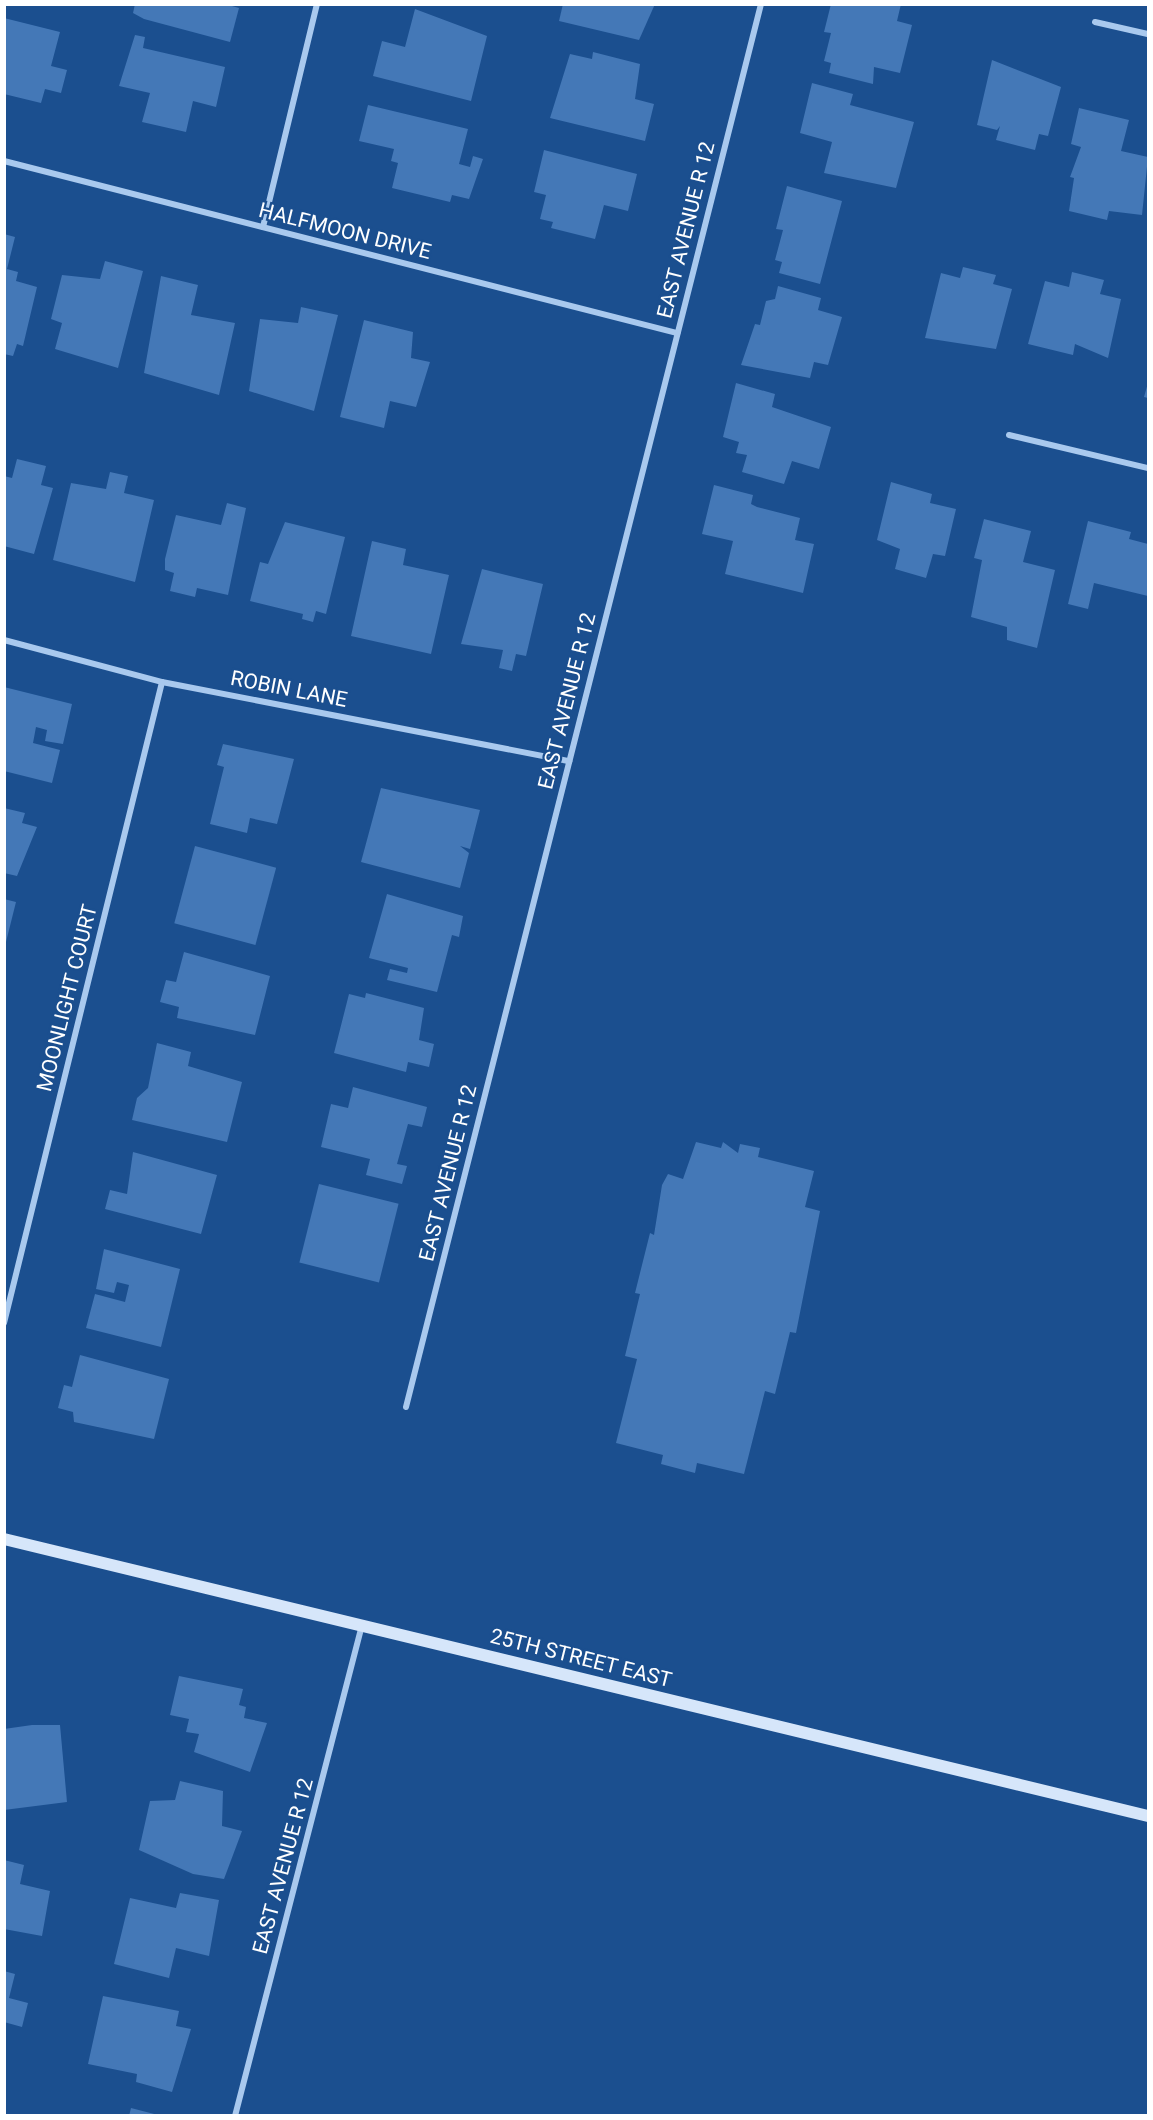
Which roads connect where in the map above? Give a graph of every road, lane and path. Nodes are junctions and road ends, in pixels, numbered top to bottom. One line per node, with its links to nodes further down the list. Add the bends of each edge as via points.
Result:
1 (317, 4): 6 (street)
2 (761, 4): 7 (street, EAST AVENUE R 12)
3 (1095, 22): 4 (street)
4 (1149, 34)
5 (4, 160): 6 (street, HALFMOON DRIVE)
6 (263, 227): 7 (street, HALFMOON DRIVE)
7 (677, 333): 12 (street, EAST AVENUE R 12)
8 (1009, 435): 9 (street)
9 (1149, 468)
10 (4, 640): 11 (street, ROBIN LANE)
11 (162, 682): 12 (street, ROBIN LANE); 13 (street, MOONLIGHT COURT)
12 (569, 760): 14 (street, EAST AVENUE R 12)
13 (4, 1323)
14 (406, 1407)
15 (4, 1539): 16 (main road, 25TH STREET EAST)
16 (363, 1624): 17 (main road, 25TH STREET EAST); 18 (street, EAST AVENUE R 12)
17 (1149, 1816)
18 (235, 2115)

